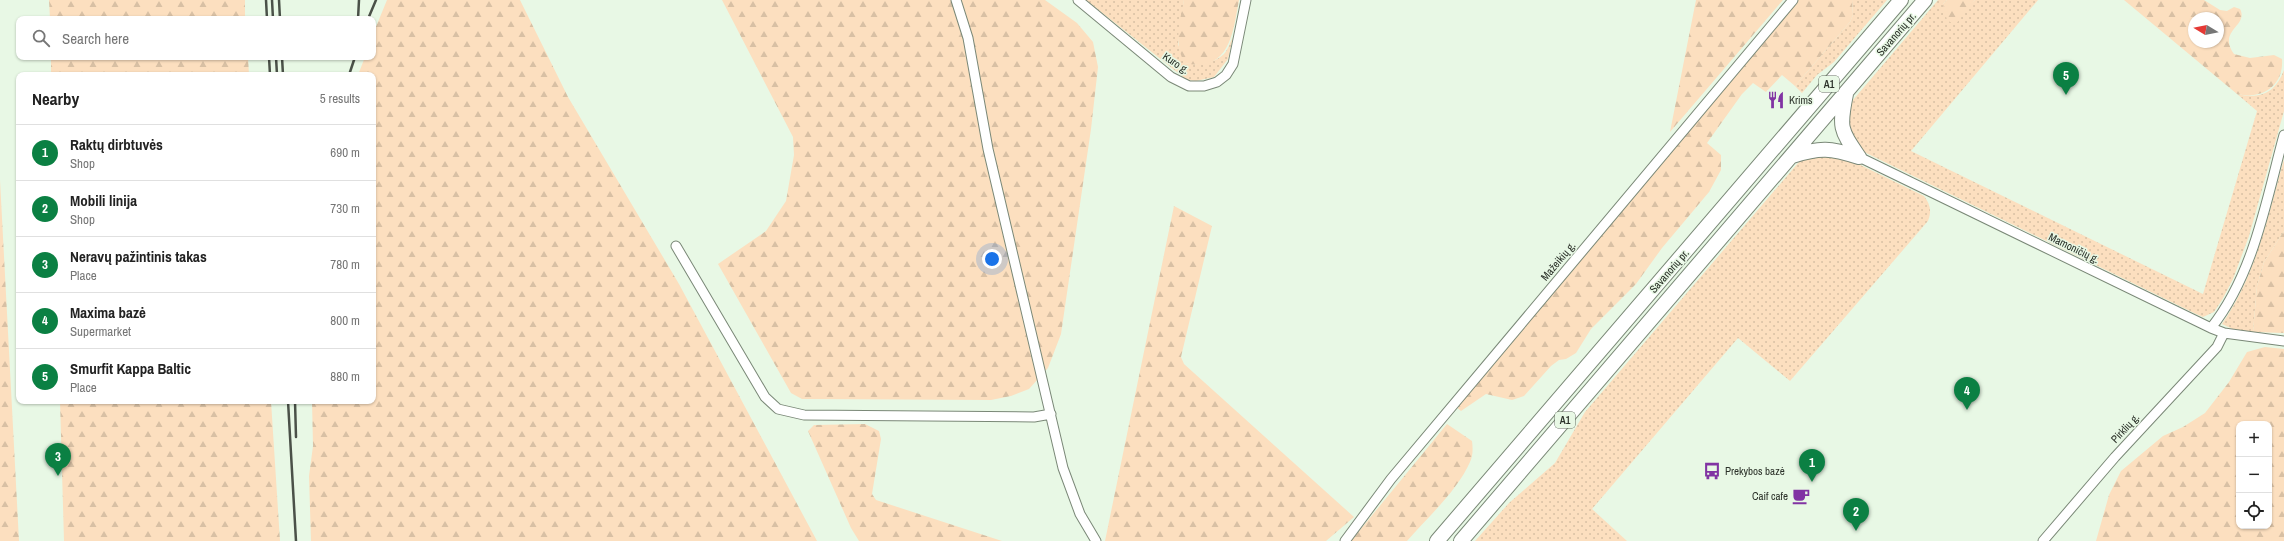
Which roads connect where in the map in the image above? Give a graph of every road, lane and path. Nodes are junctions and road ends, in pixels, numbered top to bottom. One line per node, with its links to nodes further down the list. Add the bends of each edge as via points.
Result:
1 (956, 0): 15 (street, via 968,38 988,149)
2 (1078, 0): 3 (street, Kuro g., via 1171,76 1189,86 1204,86 1217,82 1226,75 1233,64)
3 (1246, 0)
4 (1793, 0): 17 (street, Mažeikių g., via 1391,479)
5 (1901, 0): 18 (highway, Savanorių pr. / A1)
6 (1925, 0): 7 (highway, Savanorių pr. / A1)
7 (1847, 92): 9 (highway, Savanorių pr. / A1); 10 (highway, via 1842,129)
8 (2284, 135): 12 (street, via 2244,272 2232,298)
9 (1792, 156): 10 (highway, via 1817,148 1841,151); 19 (highway, Savanorių pr. / A1)
10 (1859, 157): 12 (street, Mamoničių g.)
11 (676, 246): 15 (street, via 765,397 778,408 804,415 1034,417)
12 (2211, 328): 13 (street, Mamoničių g.)
13 (2224, 333): 14 (street, Mamoničių g.); 20 (street, Pirklių g., via 2217,347 2115,456)
14 (2284, 341)
15 (1051, 414): 16 (street, via 1063,468 1080,514)
16 (1096, 541)
17 (1345, 541)
18 (1437, 541)
19 (1462, 541)
20 (2043, 541)

